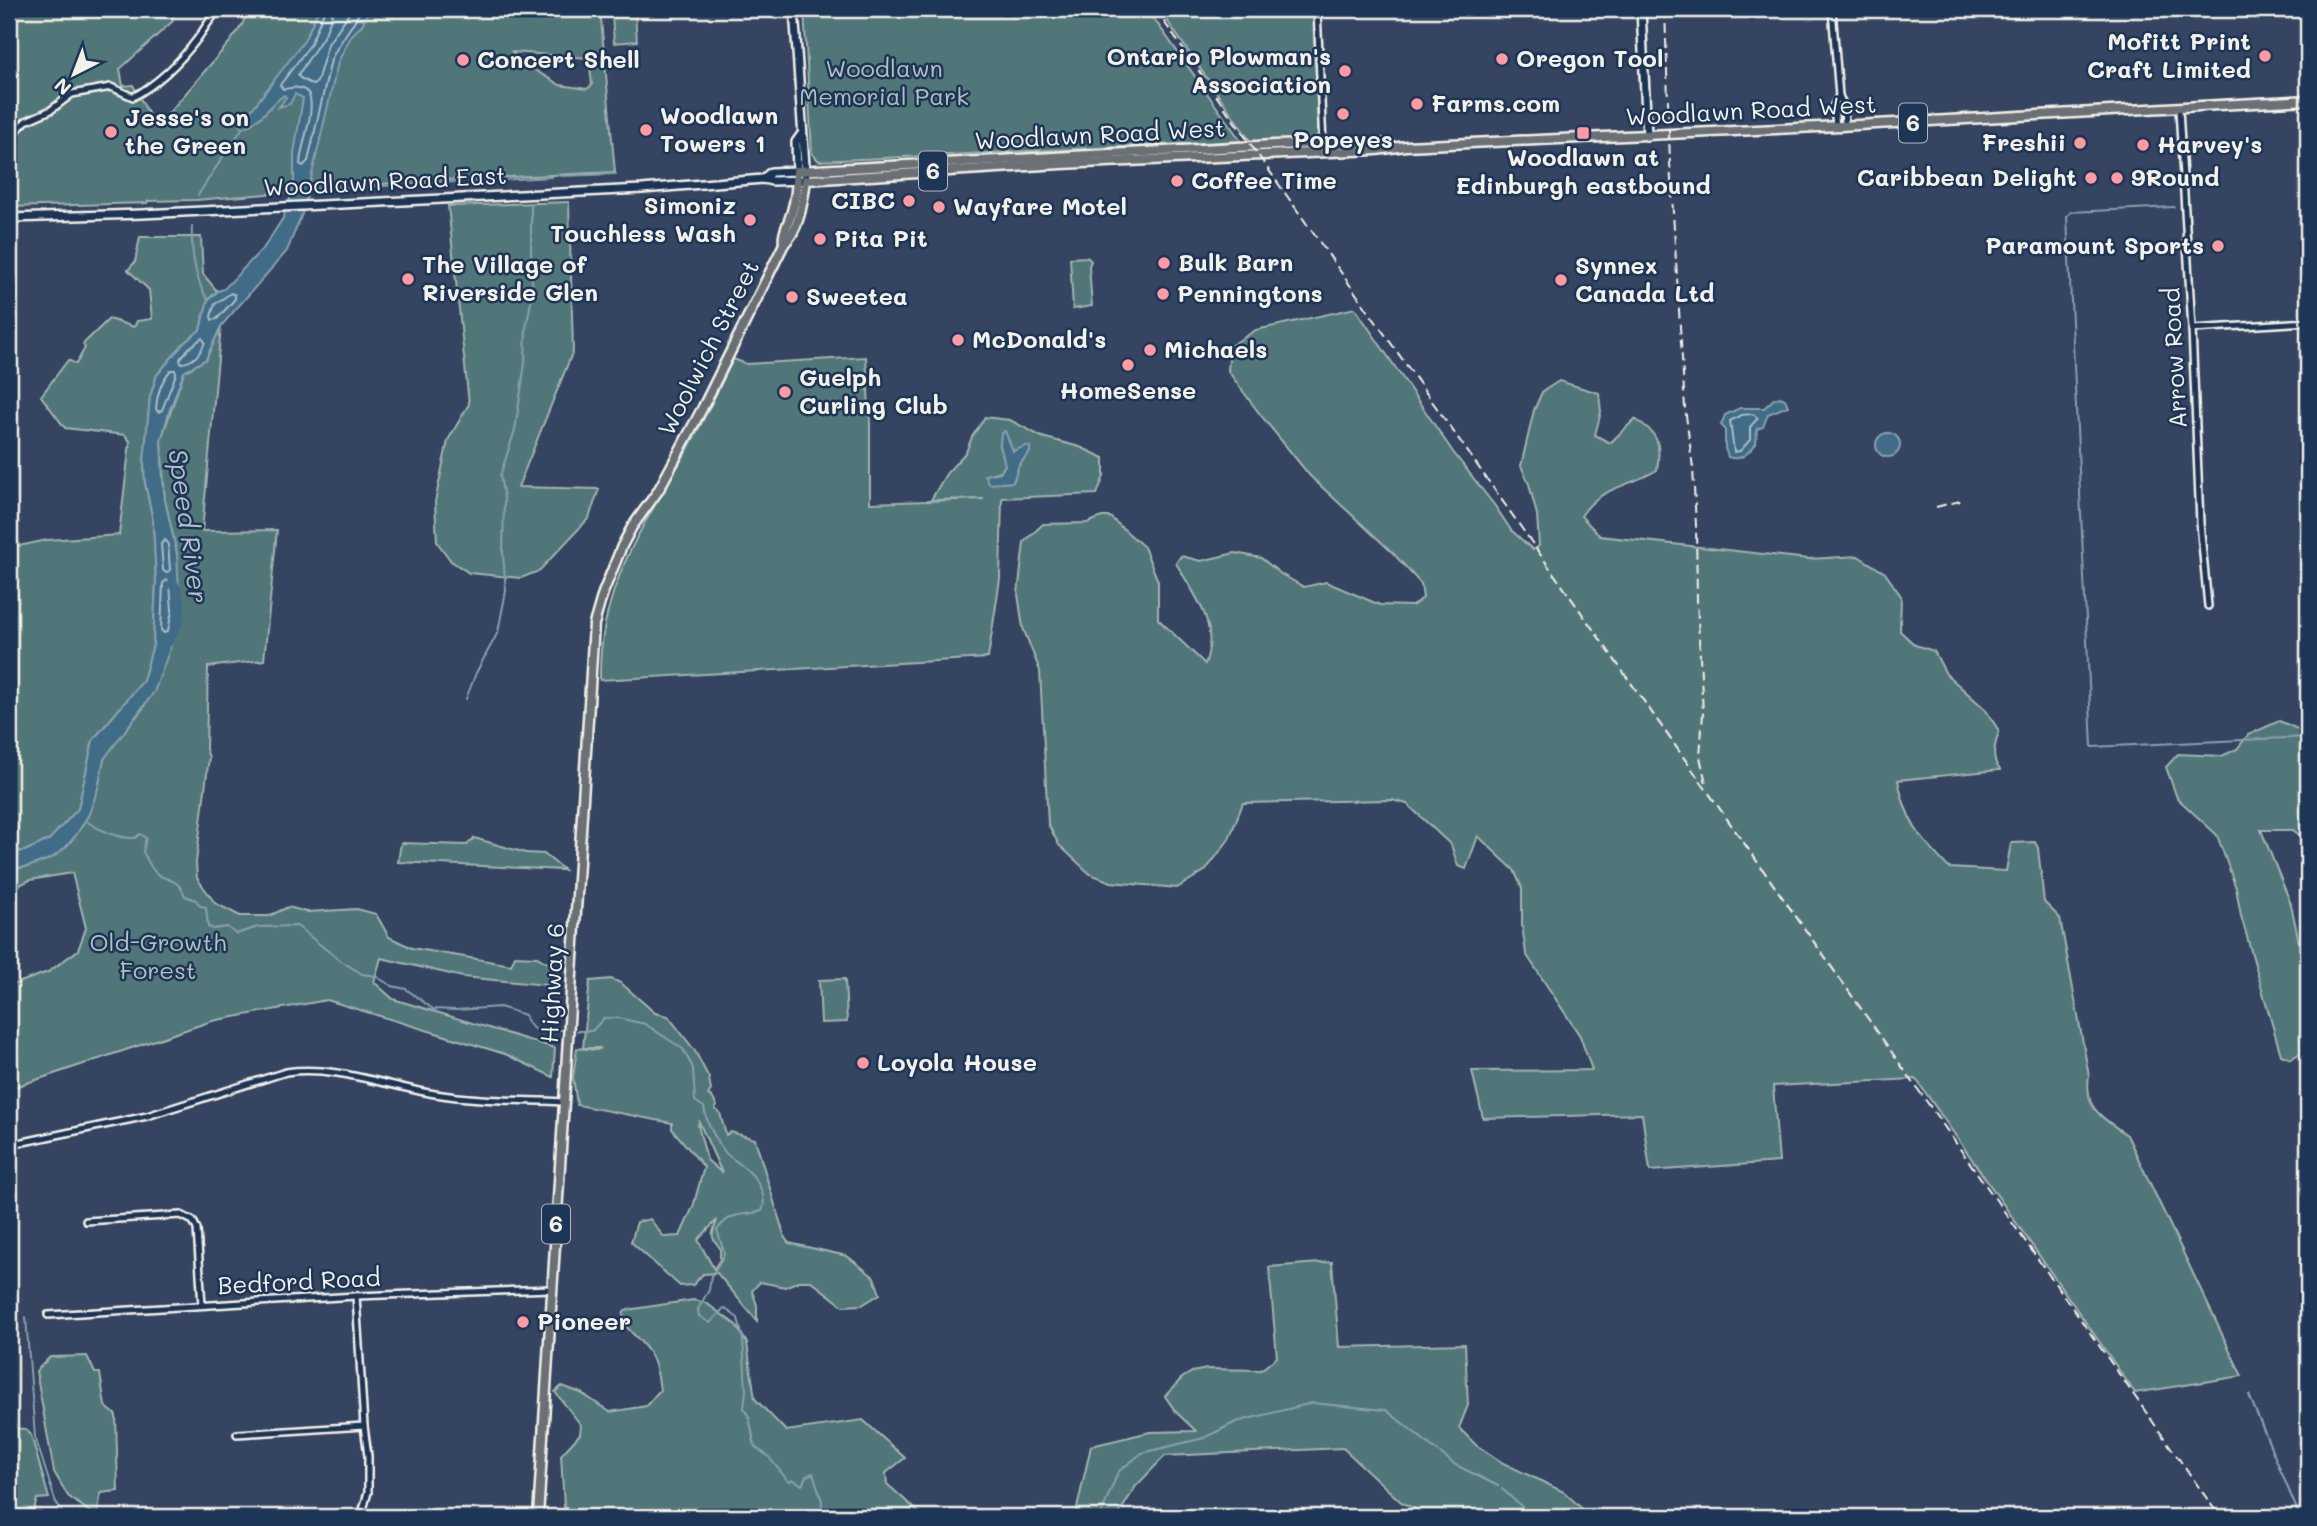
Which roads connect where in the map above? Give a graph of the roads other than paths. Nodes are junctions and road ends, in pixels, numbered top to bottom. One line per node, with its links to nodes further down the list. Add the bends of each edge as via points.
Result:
1 (221, 9): 11 (street, via 154,85 133,97 116,87 72,94 51,110 30,117)
2 (794, 9): 13 (main road, Woolwich Street, via 805,141)
3 (1317, 9): 12 (street)
4 (1641, 9): 10 (main road)
5 (1832, 9): 6 (street)
6 (1839, 96): 9 (street, via 1844,106); 9 (street, via 1834,105)
7 (2308, 100): 8 (main road, Woodlawn Road West / 6)
8 (2179, 108): 9 (main road, Woodlawn Road West / 6); 16 (street, Arrow Road)
9 (1841, 126): 10 (main road, Woodlawn Road West / 6)
10 (1647, 135): 12 (main road, Woodlawn Road West / 6, via 1376,150)
11 (9, 138)
12 (1323, 148): 13 (main road, Woodlawn Road West / 6)
13 (801, 175): 14 (main road, Woodlawn Road East, via 642,190); 17 (main road, Woolwich Street / 6, via 799,215 790,239)
14 (9, 218)
15 (2308, 322): 16 (street)
16 (2192, 329): 18 (street, Arrow Road, via 2200,537)
17 (667, 470): 19 (main road, Highway 6 / 6, via 622,546 594,624)
18 (2208, 606)
19 (565, 1102): 20 (street, via 436,1094 306,1069 147,1116); 22 (main road, Highway 6 / 6)
20 (9, 1144)
21 (86, 1221): 24 (street, via 190,1218 197,1230)
22 (552, 1289): 23 (street, Bedford Road); 29 (main road, Highway 6 / 6)
23 (356, 1296): 24 (street, Bedford Road); 26 (street)
24 (202, 1306): 25 (street, Bedford Road)
25 (48, 1315)
26 (364, 1426): 27 (street); 28 (street, via 368,1492)
27 (237, 1434)
28 (361, 1517)
29 (538, 1517)

